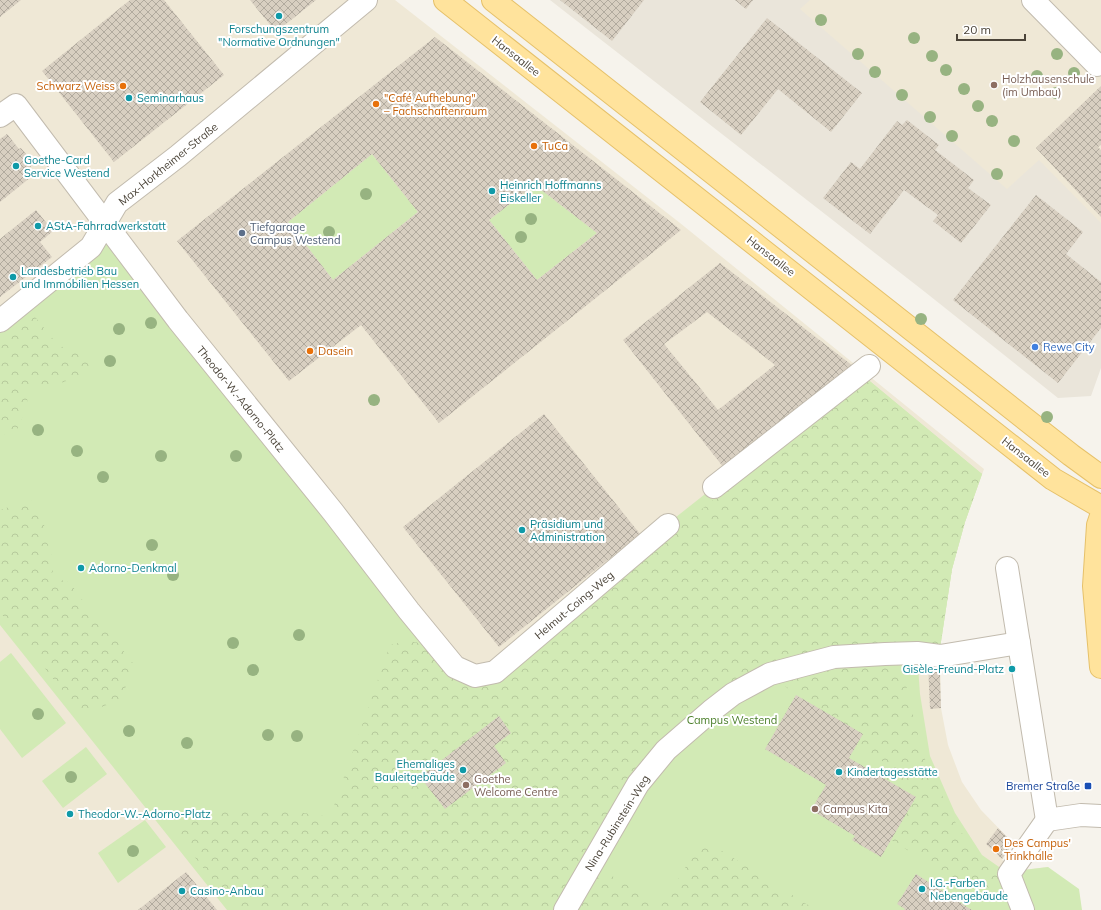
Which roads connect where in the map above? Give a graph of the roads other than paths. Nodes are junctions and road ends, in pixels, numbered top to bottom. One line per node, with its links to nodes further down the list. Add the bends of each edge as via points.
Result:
1 (366, 0): 7 (lane, Max-Horkheimer-Straße, via 178,156 117,203)
2 (445, 0): 12 (main road, Hansaallee, via 1053,479)
3 (494, 0): 10 (main road)
4 (1033, 0): 5 (lane)
5 (1098, 65)
6 (0, 116): 7 (lane, via 16,105)
7 (105, 225): 8 (lane, via 91,247); 18 (lane, Theodor-W.-Adorno-Platz, via 409,611 455,667)
8 (0, 321)
9 (869, 366): 11 (lane)
10 (1101, 477)
11 (714, 487)
12 (1101, 507)
13 (1101, 516): 17 (main road, via 1098,525 1094,586)
14 (668, 525): 18 (lane, Helmut-Coing-Weg, via 495,672)
15 (1007, 568): 16 (lane)
16 (1019, 643): 20 (lane); 21 (lane, Nina-Rubinstein-Weg, via 940,656 911,653 834,657 770,674 734,694 710,711 666,750 638,784)
17 (1101, 667)
18 (475, 676)
19 (1101, 816): 20 (lane, via 1081,815)
20 (1047, 820): 22 (lane, via 1009,874)
21 (564, 910)
22 (1023, 910)

